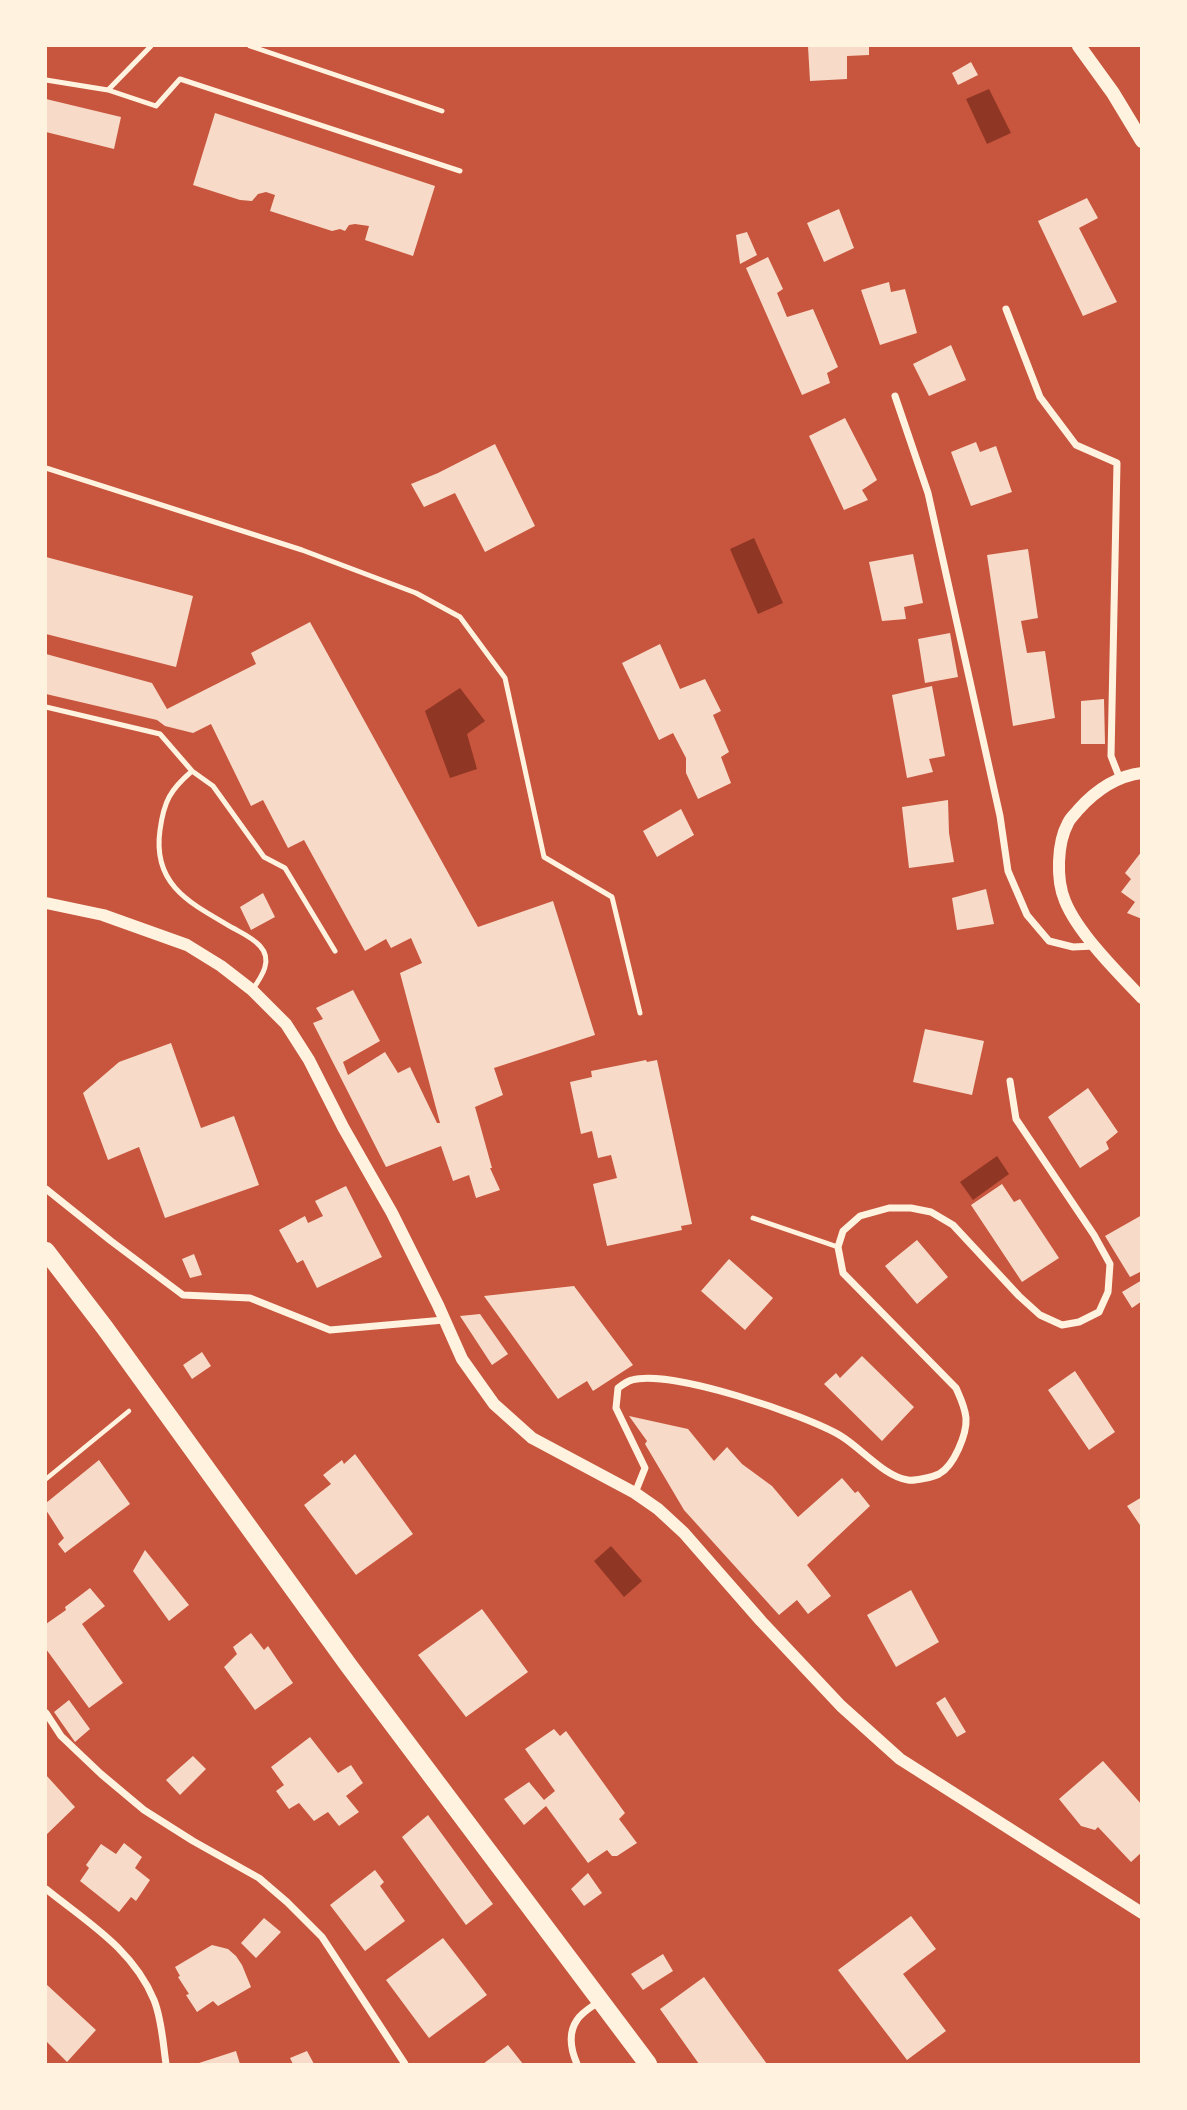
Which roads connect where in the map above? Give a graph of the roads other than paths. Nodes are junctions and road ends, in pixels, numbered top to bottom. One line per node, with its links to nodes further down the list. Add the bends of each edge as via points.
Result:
1 (151, 46): 5 (lane)
2 (250, 46): 6 (lane)
3 (1079, 46): 7 (main road)
4 (46, 80): 5 (lane)
5 (108, 90): 8 (lane, via 156,106 180,79)
6 (442, 111)
7 (1142, 141)
8 (460, 171)
9 (1006, 309): 15 (street, via 1040,397 1076,445 1117,463 1111,756)
10 (895, 396): 17 (street, via 928,494 1009,870 1027,915 1049,941)
11 (46, 468): 21 (lane, via 302,550 416,593 460,617 505,678 544,857 612,897)
12 (46, 707): 13 (lane, via 160,734)
13 (192, 771): 18 (lane, via 213,786 264,857 285,868); 19 (lane, via 163,806 158,841 162,870 185,900 261,947 265,970)
14 (1142, 773): 15 (street)
15 (1120, 779): 17 (street, via 1088,799 1068,823 1059,853 1058,878 1065,902)
16 (46, 903): 19 (street, via 103,915 187,945)
17 (1095, 946): 20 (street)
18 (335, 951)
19 (252, 990): 27 (street, via 286,1024 309,1060)
20 (1142, 998)
21 (640, 1013)
22 (1010, 1081): 25 (street, via 1016,1119 1110,1264 1108,1292 1099,1312 1062,1325 1040,1315 953,1225 931,1212 889,1208 860,1216 843,1231)
23 (46, 1189): 27 (street, via 183,1294 250,1298 330,1330)
24 (753, 1218): 25 (lane)
25 (838, 1247): 28 (street, via 843,1273 956,1388 966,1419 962,1443 950,1462 940,1474 908,1480 886,1471 840,1435 790,1413 694,1383 632,1380 618,1388 616,1408 645,1468)
26 (46, 1251): 32 (main road)
27 (444, 1320): 28 (street, via 462,1359 494,1404 532,1438)
28 (635, 1493): 31 (street, via 684,1532 841,1706 900,1759)
29 (46, 1713): 34 (street, via 61,1736 144,1810 258,1878 287,1902 322,1937)
30 (46, 1889): 33 (street, via 116,1944 140,1972 155,2003)
31 (1142, 1913)
32 (600, 2001): 35 (street, via 578,2018 571,2038); 36 (main road)
33 (166, 2064)
34 (405, 2064)
35 (577, 2064)
36 (648, 2064)

